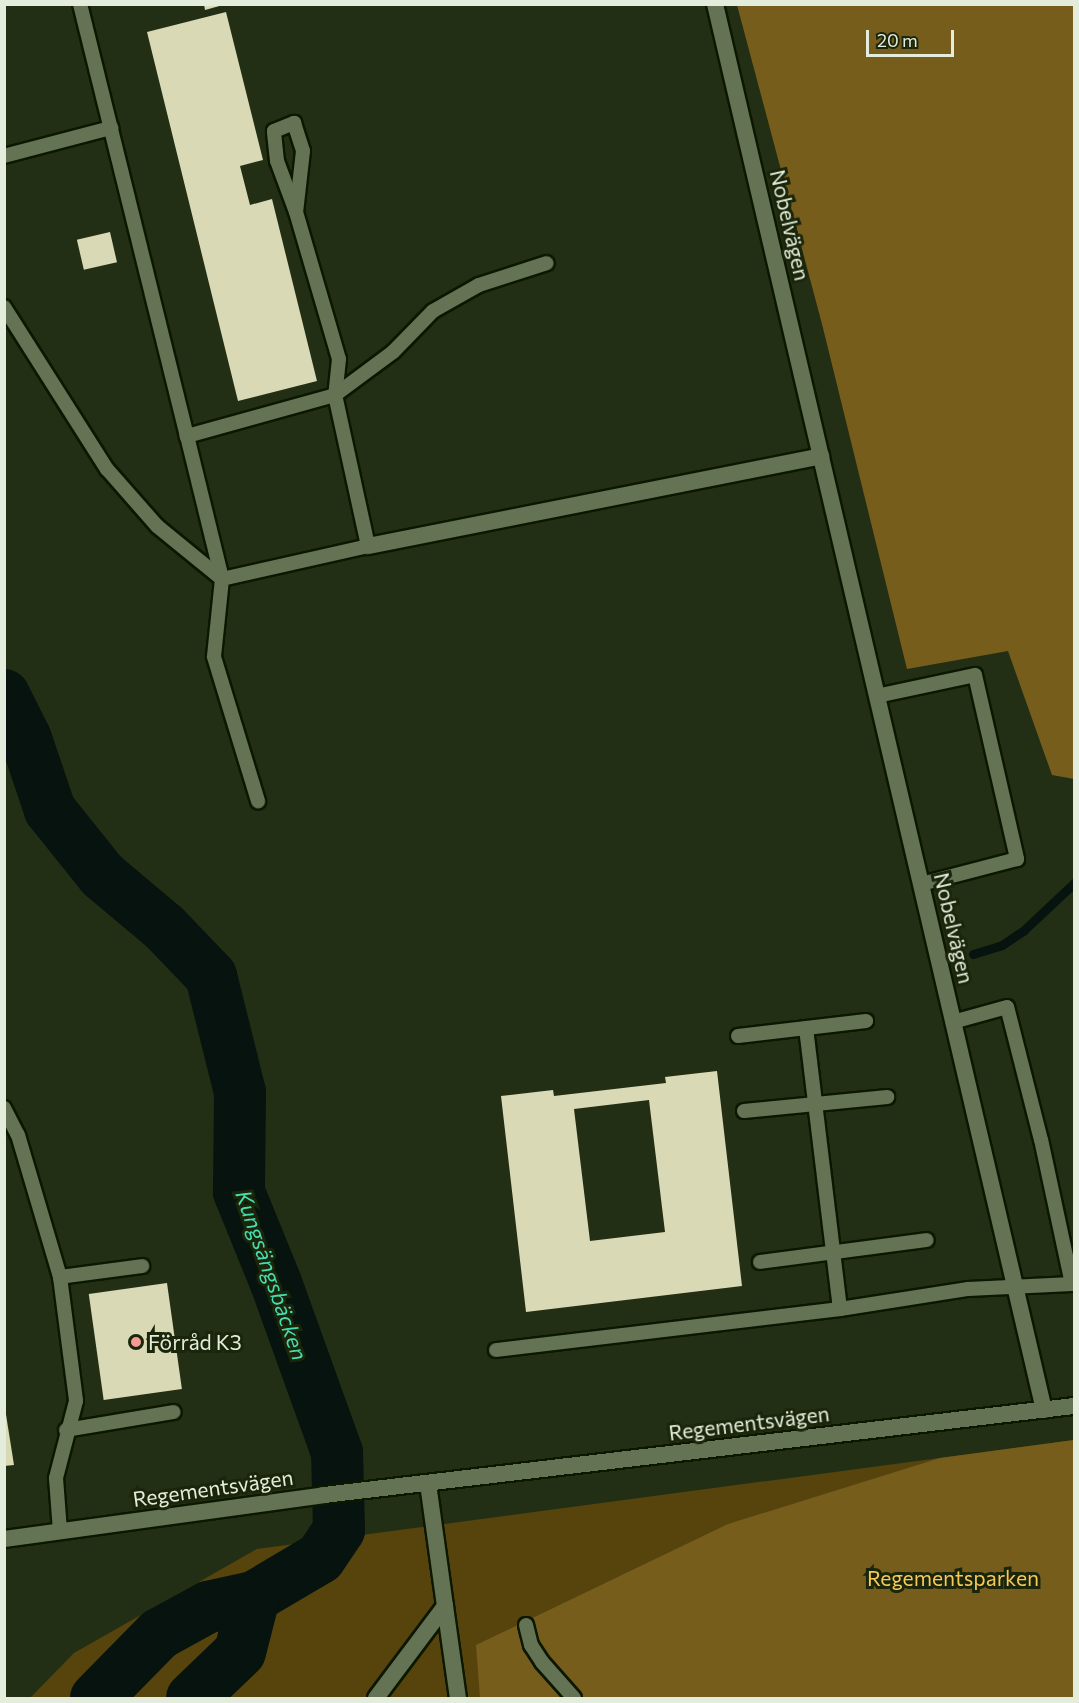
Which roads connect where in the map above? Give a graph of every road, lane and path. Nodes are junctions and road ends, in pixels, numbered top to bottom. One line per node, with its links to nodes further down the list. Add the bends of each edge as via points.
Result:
1 (80, 4): 3 (lane)
2 (715, 4): 10 (street, Nobelvägen)
3 (111, 128): 4 (lane); 9 (lane)
4 (4, 156)
5 (296, 212): 5 (lane, via 303,151 294,123 274,131 277,161); 8 (lane, via 339,359)
6 (547, 262): 8 (lane, via 479,285 433,311 393,352)
7 (4, 307): 12 (lane, via 107,469 157,526)
8 (335, 395): 9 (lane); 11 (lane)
9 (187, 436): 12 (lane)
10 (821, 456): 11 (street); 13 (street, Nobelvägen)
11 (368, 546): 12 (lane)
12 (222, 579): 14 (lane, via 214,657)
13 (877, 696): 15 (street, Nobelvägen); 15 (lane, via 975,675 1017,859)
14 (258, 801)
15 (921, 884): 17 (street, Nobelvägen)
16 (866, 1021): 18 (lane)
17 (953, 1022): 30 (lane, via 1007,1007); 31 (street, Nobelvägen)
18 (806, 1028): 19 (lane); 21 (lane)
19 (738, 1036)
20 (887, 1097): 21 (lane)
21 (816, 1104): 23 (lane); 26 (lane)
22 (4, 1108): 24 (lane)
23 (744, 1111)
24 (11, 1135): 29 (lane)
25 (927, 1240): 26 (lane)
26 (833, 1253): 27 (lane); 32 (lane)
27 (760, 1262)
28 (142, 1266): 29 (lane)
29 (60, 1277): 37 (lane, via 76,1401)
30 (1073, 1284): 31 (lane)
31 (1016, 1288): 32 (lane, via 968,1289); 35 (street, Nobelvägen)
32 (840, 1309): 33 (lane)
33 (496, 1350)
34 (1074, 1406): 35 (street, Regementsvägen)
35 (1044, 1410): 38 (street, Regementsvägen)
36 (174, 1413): 37 (lane)
37 (66, 1430): 39 (lane, via 56,1478)
38 (428, 1484): 39 (street, Regementsvägen); 41 (street)
39 (60, 1531): 40 (street, Regementsvägen)
40 (4, 1539)
41 (445, 1606): 43 (street); 44 (street)
42 (526, 1625): 45 (lane, via 531,1645 542,1662)
43 (376, 1698)
44 (458, 1698)
45 (574, 1698)

